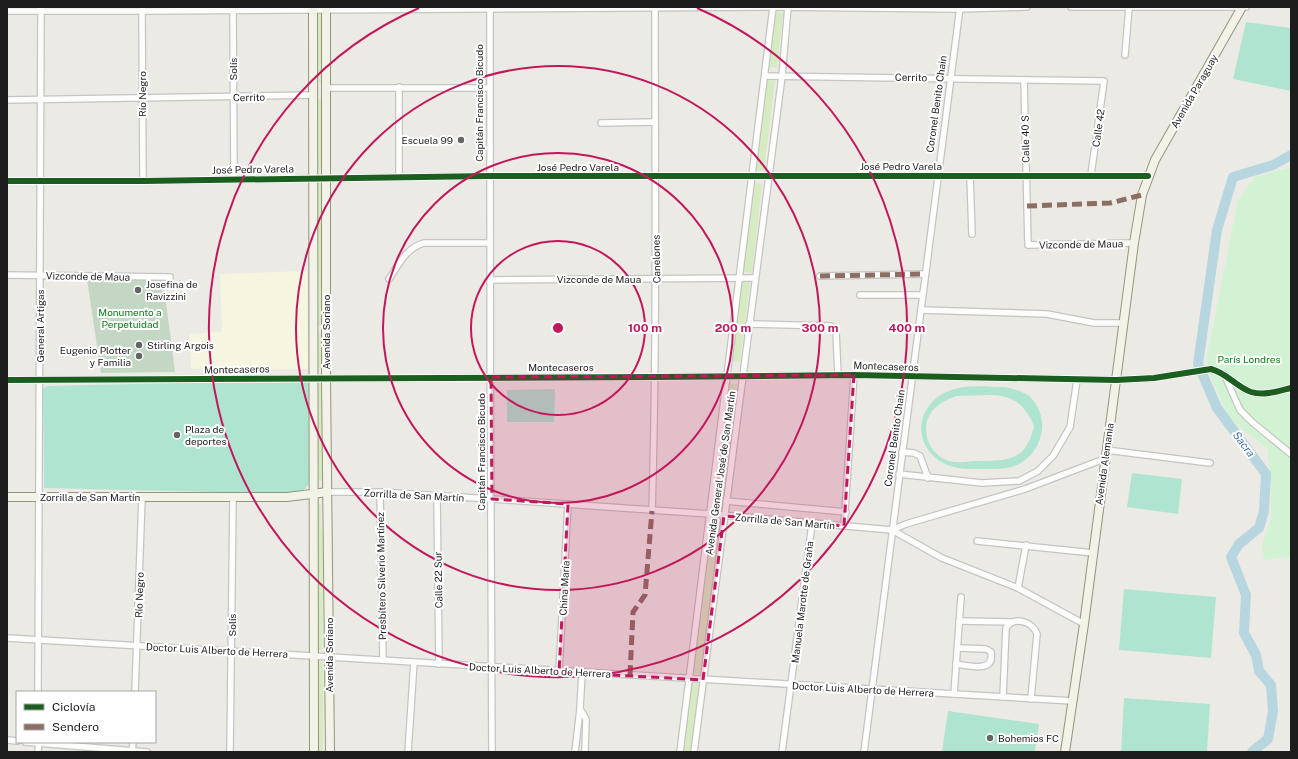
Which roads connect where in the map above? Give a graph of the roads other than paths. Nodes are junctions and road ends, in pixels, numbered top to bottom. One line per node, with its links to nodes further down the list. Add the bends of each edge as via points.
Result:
1 (773, 7): 2 (street); 14 (street); 22 (street, Avenida General José de San Martín)
2 (788, 7): 15 (street); 23 (street, Avenida General José de San Martín)
3 (1027, 7): 16 (street)
4 (1071, 7): 5 (street)
5 (1129, 7): 6 (street); 21 (street)
6 (1227, 7): 7 (street)
7 (1242, 7): 8 (street); 43 (street, Avenida Paraguay)
8 (1246, 7)
9 (313, 8): 10 (street); 19 (street); 30 (street, Avenida Soriano)
10 (326, 8): 11 (street); 28 (street, Avenida Soriano)
11 (376, 8): 12 (street)
12 (431, 8): 13 (street)
13 (490, 8): 14 (street); 29 (street, Capitán Francisco Bicudo)
14 (655, 8): 35 (street, Canelones)
15 (886, 8): 16 (street)
16 (960, 8): 24 (street, Coronel Benito Chain)
17 (41, 9): 18 (street); 20 (street); 31 (street, General Artigas)
18 (142, 9): 19 (street); 32 (street, Río Negro)
19 (233, 9): 33 (street, Solís)
20 (7, 11)
21 (1125, 55)
22 (765, 76): 23 (street, Cerrito); 38 (street, Avenida General José de San Martín)
23 (782, 76): 24 (street, Cerrito); 46 (street, Avenida General José de San Martín)
24 (950, 78): 25 (street, Cerrito); 39 (street, Coronel Benito Chain)
25 (1024, 80): 26 (street, Cerrito); 41 (street, Calle 40 S)
26 (1104, 81): 42 (street, Calle 42)
27 (400, 87): 28 (street, Cerrito); 29 (street, Cerrito); 44 (street)
28 (326, 88): 30 (street, Cerrito); 48 (street, Avenida Soriano)
29 (489, 88): 37 (street, Capitán Francisco Bicudo)
30 (314, 95): 33 (street, Cerrito); 47 (street, Avenida Soriano)
31 (40, 98): 32 (street, Cerrito); 34 (street, Cerrito); 51 (street, General Artigas)
32 (142, 98): 33 (street, Cerrito); 52 (street, Río Negro)
33 (233, 98): 49 (street, Solís)
34 (7, 100)
35 (655, 122): 36 (street); 45 (street, Canelones)
36 (601, 123)
37 (489, 176): 44 (street, José Pedro Varela); 45 (street, José Pedro Varela); 54 (street, Capitán Francisco Bicudo)
38 (752, 176): 45 (street, José Pedro Varela); 46 (street, José Pedro Varela); 62 (street, Avenida General José de San Martín)
39 (937, 176): 40 (street, José Pedro Varela); 46 (street, José Pedro Varela); 57 (street, Coronel Benito Chain)
40 (970, 176): 41 (street, José Pedro Varela); 53 (street)
41 (1026, 176): 42 (street, José Pedro Varela); 56 (street, Calle 40 S)
42 (1091, 176): 43 (street, José Pedro Varela)
43 (1148, 176): 55 (street, Avenida Alemania)
44 (399, 177): 48 (street, José Pedro Varela)
45 (654, 177): 65 (street, Canelones)
46 (768, 177): 63 (street, Avenida General José de San Martín)
47 (314, 178): 48 (street, José Pedro Varela); 49 (street, José Pedro Varela); 72 (street, Avenida Soriano)
48 (325, 178): 73 (street, Avenida Soriano)
49 (234, 180): 52 (street, José Pedro Varela)
50 (7, 181): 51 (street, José Pedro Varela)
51 (41, 181): 52 (street, José Pedro Varela); 59 (street, General Artigas)
52 (143, 181)
53 (972, 234)
54 (490, 243): 64 (street, via 424,243 414,246); 66 (street, Capitán Francisco Bicudo)
55 (1134, 243): 56 (street, Vizconde de Maua); 70 (street, Avenida Alemania)
56 (1028, 245)
57 (925, 274): 60 (street); 68 (street, Coronel Benito Chain)
58 (7, 275): 59 (street, Vizconde de Maua)
59 (40, 275): 61 (street, Vizconde de Maua); 85 (street, General Artigas)
60 (820, 276)
61 (170, 277)
62 (739, 278): 63 (street, Vizconde de Maua); 65 (street, Vizconde de Maua); 80 (street, Avenida General José de San Martín)
63 (755, 278): 71 (street, Avenida General José de San Martín)
64 (389, 279)
65 (657, 279): 66 (street, Vizconde de Maua); 79 (street, Canelones)
66 (491, 280): 78 (street, Capitán Francisco Bicudo)
67 (860, 295): 68 (street)
68 (922, 295): 69 (street, Coronel Benito Chain)
69 (920, 310): 70 (street, via 1047,314 1094,323); 81 (street, Coronel Benito Chain)
70 (1123, 323): 87 (street, Avenida Alemania)
71 (749, 324): 76 (street, via 831,326 836,332); 77 (street, Avenida General José de San Martín)
72 (314, 332): 73 (street); 82 (street, Avenida Soriano)
73 (326, 332): 83 (street, Avenida Soriano)
74 (854, 374): 76 (street, Montecaseros); 81 (street, Montecaseros); 108 (street)
75 (1224, 374): 87 (street, Montecaseros, via 1211,369 1154,378); 88 (street, via 1250,392 1260,394); 91 (street, via 1240,410)
76 (838, 375): 77 (street, Montecaseros)
77 (743, 376): 80 (street, Montecaseros); 105 (street, Avenida General José de San Martín)
78 (491, 377): 79 (street, Montecaseros); 83 (street, Montecaseros); 104 (street, Capitán Francisco Bicudo)
79 (656, 377): 80 (street, Montecaseros); 107 (street, Canelones)
80 (726, 377): 109 (street, Avenida General José de San Martín)
81 (912, 377): 86 (street, Montecaseros); 90 (street, Coronel Benito Chain)
82 (314, 378): 83 (street, Montecaseros); 85 (street, Montecaseros); 98 (street, Avenida Soriano)
83 (326, 378): 96 (street, Avenida Soriano)
84 (7, 380): 85 (street, Montecaseros)
85 (40, 380): 101 (street, General Artigas)
86 (1076, 380): 87 (street, Montecaseros); 95 (street, via 1070,427 1053,456 1038,471 1019,480 982,483)
87 (1116, 380): 89 (street, Avenida Alemania)
88 (1291, 388)
89 (1106, 450): 92 (street, Avenida Alemania); 93 (street)
90 (902, 452): 94 (street, Coronel Benito Chain); 95 (street, via 920,456)
91 (1291, 454)
92 (1104, 459): 113 (street, Zorrilla de San Martín, via 1051,481); 116 (street, Avenida Alemania)
93 (1210, 463)
94 (899, 474): 95 (street); 113 (street, Coronel Benito Chain)
95 (928, 478)
96 (328, 492): 97 (street, Zorrilla de San Martín); 98 (street, Zorrilla de San Martín); 128 (street, Avenida Soriano)
97 (380, 492): 99 (street, Zorrilla de San Martín); 129 (street, Presbítero Silverio Martínez)
98 (314, 494): 103 (street, Zorrilla de San Martín); 127 (street, Avenida Soriano)
99 (437, 496): 104 (street, Zorrilla de San Martín); 131 (street, Calle 22 Sur)
100 (7, 497): 101 (street, Zorrilla de San Martín)
101 (40, 497): 102 (street, Zorrilla de San Martín); 123 (street, General Artigas)
102 (142, 497): 103 (street, Zorrilla de San Martín); 124 (street, Río Negro)
103 (233, 497): 126 (street, Solís)
104 (492, 499): 106 (street, Zorrilla de San Martín); 133 (street, Capitán Francisco Bicudo)
105 (726, 501): 108 (street); 110 (street, Avenida General José de San Martín)
106 (568, 504): 107 (street, Zorrilla de San Martín); 134 (street, China María)
107 (652, 510): 109 (street, Zorrilla de San Martín)
108 (846, 512): 112 (street)
109 (710, 514): 110 (street, Zorrilla de San Martín); 136 (street, Avenida General José de San Martín)
110 (724, 516): 111 (street, Zorrilla de San Martín); 137 (street, Avenida General José de San Martín)
111 (812, 524): 112 (street, Zorrilla de San Martín); 138 (street, Manuela Marotte de Graña)
112 (844, 526): 113 (street, Zorrilla de San Martín)
113 (892, 530): 117 (street, Zorrilla de San Martín, via 942,558); 139 (street, Coronel Benito Chain)
114 (977, 541): 115 (street)
115 (1026, 545): 116 (street); 117 (street)
116 (1093, 553): 121 (street, Avenida Alemania)
117 (1018, 588): 121 (street, Zorrilla de San Martín)
118 (961, 597): 119 (street)
119 (960, 620): 120 (street); 125 (street)
120 (1013, 622): 143 (street, via 1006,628); 144 (street, via 1028,623 1035,628 1037,634)
121 (1084, 624): 145 (street, Avenida Alemania)
122 (7, 638): 123 (street, Doctor Luis Alberto de Herrera)
123 (38, 640): 124 (street, Doctor Luis Alberto de Herrera); 140 (street, General Artigas)
124 (137, 645): 126 (street, Doctor Luis Alberto de Herrera); 141 (street, Río Negro)
125 (958, 648): 132 (street); 132 (street, via 986,649 991,652 992,658 984,667)
126 (232, 650): 127 (street, Doctor Luis Alberto de Herrera); 151 (street, Solís)
127 (314, 655): 128 (street, Doctor Luis Alberto de Herrera); 152 (street, Avenida Soriano)
128 (330, 656): 129 (street, Doctor Luis Alberto de Herrera); 153 (street, Avenida Soriano)
129 (383, 660): 130 (street, Doctor Luis Alberto de Herrera)
130 (414, 662): 131 (street, Doctor Luis Alberto de Herrera); 154 (street)
131 (439, 664): 133 (street, Doctor Luis Alberto de Herrera)
132 (956, 664): 142 (street)
133 (492, 667): 134 (street, Doctor Luis Alberto de Herrera); 155 (street, Capitán Francisco Bicudo)
134 (560, 672): 135 (street, Doctor Luis Alberto de Herrera)
135 (582, 673): 136 (street, Doctor Luis Alberto de Herrera); 146 (street)
136 (690, 679): 137 (street, Doctor Luis Alberto de Herrera); 158 (street, Avenida General José de San Martín)
137 (703, 680): 138 (street, Doctor Luis Alberto de Herrera); 159 (street, Avenida General José de San Martín)
138 (792, 684): 139 (street, Doctor Luis Alberto de Herrera); 160 (street, Manuela Marotte de Graña)
139 (872, 690): 142 (street, Doctor Luis Alberto de Herrera); 161 (street, Coronel Benito Chain)
140 (38, 691)
141 (135, 691)
142 (954, 694): 143 (street, Doctor Luis Alberto de Herrera)
143 (1003, 697): 144 (street, Doctor Luis Alberto de Herrera)
144 (1031, 699): 145 (street, Doctor Luis Alberto de Herrera)
145 (1073, 701): 162 (street, Avenida Alemania)
146 (580, 709): 156 (street); 157 (street, via 586,719)
147 (38, 743): 148 (street); 149 (street)
148 (132, 751): 150 (street)
149 (38, 752)
150 (147, 752)
151 (230, 752)
152 (314, 752)
153 (330, 752)
154 (408, 752)
155 (492, 752)
156 (575, 752)
157 (585, 752)
158 (680, 752)
159 (694, 752)
160 (782, 752)
161 (864, 752)
162 (1065, 752)

